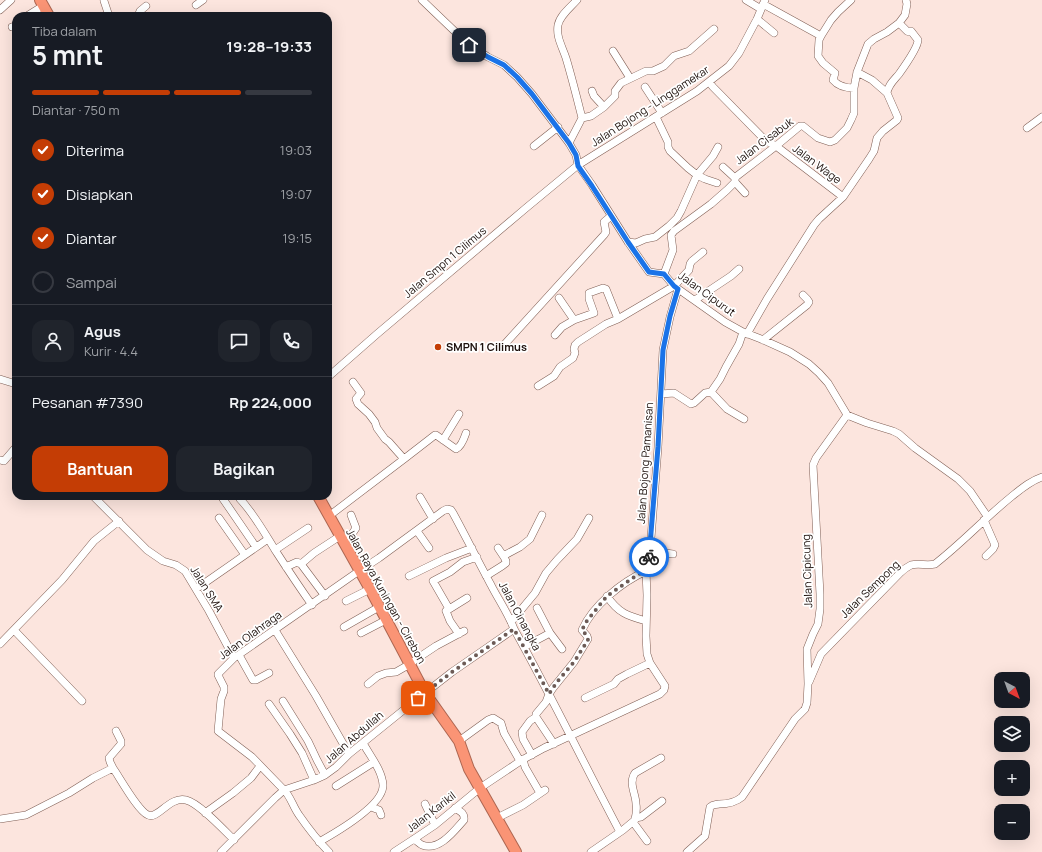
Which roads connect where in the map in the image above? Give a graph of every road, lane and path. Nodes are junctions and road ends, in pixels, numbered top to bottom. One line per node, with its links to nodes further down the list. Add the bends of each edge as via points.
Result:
1 (11, 0): 13 (street)
2 (203, 0): 12 (street)
3 (422, 0): 35 (street, Jalan Cipurut, via 467,43 504,65 517,77)
4 (577, 0): 34 (street, via 558,23 558,38)
5 (746, 0): 10 (street)
6 (851, 0): 22 (street, via 826,26)
7 (906, 0): 19 (street, via 905,16)
8 (104, 1): 16 (street)
9 (42, 3): 14 (street); 15 (highway)
10 (763, 4): 18 (street, Jalan Bojong - Linggamekar); 22 (street)
11 (146, 6): 17 (street)
12 (196, 6)
13 (0, 10)
14 (32, 12)
15 (47, 12)
16 (108, 12)
17 (142, 12)
18 (757, 19): 21 (street); 26 (street, Jalan Bojong - Linggamekar, via 734,61)
19 (899, 23): 24 (street, Jalan Cisabuk, via 868,44); 30 (street, via 913,33 918,43)
20 (714, 29): 25 (street, via 689,51 674,56 664,66)
21 (774, 33)
22 (821, 36): 28 (street, via 818,56 835,73 833,80 841,86)
23 (613, 51): 25 (street)
24 (857, 72): 28 (street, Jalan Cisabuk); 30 (street, via 872,80)
25 (630, 78): 31 (street, via 620,85 615,96)
26 (709, 82): 32 (street, Jalan Bojong - Linggamekar); 39 (street, Jalan Wage, via 766,141)
27 (645, 87): 32 (street)
28 (854, 88): 39 (street, Jalan Cisabuk, via 854,113 847,128 835,140 830,142 818,138 801,126)
29 (592, 91): 31 (street)
30 (887, 93): 47 (street, Jalan Wage, via 898,120 877,138 869,159)
31 (604, 107): 34 (street, via 591,116)
32 (659, 115): 41 (street, Jalan Bojong - Linggamekar); 43 (street, via 670,151)
33 (1042, 117): 36 (street)
34 (582, 118): 37 (street)
35 (558, 127): 37 (street, Jalan Cipurut); 38 (street)
36 (1027, 128)
37 (569, 143): 41 (street, Jalan Cipurut, via 576,155)
38 (534, 146)
39 (776, 146): 44 (street, Jalan Cisabuk); 47 (street, Jalan Wage)
40 (718, 147): 43 (street)
41 (578, 166): 48 (street, Jalan Cipurut); 63 (street, Jalan Smpn 1 Cilimus)
42 (723, 167): 44 (street)
43 (697, 175): 45 (street); 49 (street, via 677,218 664,231 636,243)
44 (735, 180): 46 (street); 52 (street, Jalan Cisabuk, via 711,204 670,235 673,250)
45 (717, 183)
46 (745, 193)
47 (843, 197): 59 (street, Jalan Wage, via 814,225)
48 (611, 216): 49 (street, Jalan Cipurut); 62 (street, via 604,222 604,235)
49 (628, 242): 52 (street, Jalan Cipurut, via 649,272)
50 (704, 252): 53 (street, via 692,261 689,270)
51 (739, 269): 56 (street)
52 (664, 274): 53 (street, Jalan Cipurut)
53 (676, 287): 56 (street, Jalan Cipurut); 57 (street); 69 (street, Jalan Bojong Pamanisan, via 663,350)
54 (803, 295): 61 (street, via 808,305)
55 (559, 298): 58 (street)
56 (695, 300): 59 (street, Jalan Cipurut)
57 (618, 319): 58 (street, via 606,289 602,288 589,294 594,313); 67 (street, via 578,342 573,358 560,367 554,376)
58 (574, 320): 60 (street)
59 (745, 333): 61 (street, Jalan Cipurut); 68 (street, Jalan Wage)
60 (555, 335)
61 (763, 340): 71 (street, Jalan Cipurut, via 809,364 828,383)
62 (503, 346)
63 (332, 373)
64 (0, 379): 66 (street)
65 (353, 382): 76 (street, via 361,393 356,399 358,404)
66 (12, 383)
67 (538, 386)
68 (711, 392): 69 (street, via 705,393 691,404 674,393); 72 (street, via 727,409)
69 (661, 394): 101 (street, Jalan Bojong Pamanisan)
70 (459, 414): 74 (street)
71 (847, 415): 89 (street, via 899,434 958,479 970,491); 138 (street, Jalan Cipicung, via 813,465 820,610 818,624 807,649)
72 (744, 419)
73 (466, 433): 74 (street, via 457,449)
74 (443, 440): 76 (street, via 433,436)
75 (12, 452): 77 (street, via 4,461)
76 (404, 459): 86 (street)
77 (0, 460)
78 (1042, 477): 89 (street, Jalan Sempong, via 1023,487)
79 (420, 498): 90 (street)
80 (97, 500): 91 (street, Jalan SMA)
81 (224, 500): 96 (street)
82 (241, 500): 94 (street, via 260,524)
83 (320, 500): 86 (highway, Jalan Raya Kuningan - Cirebon)
84 (351, 515): 95 (street, via 356,528 352,534)
85 (542, 515): 106 (street, via 530,539)
86 (329, 516): 95 (highway, Jalan Raya Kuningan - Cirebon)
87 (219, 518): 103 (street)
88 (589, 518): 125 (street, Jalan Abdullah, via 577,539 546,573)
89 (985, 518): 104 (street, via 995,545); 138 (street, Jalan Sempong, via 935,564 911,565 900,573 821,654)
90 (433, 519): 93 (street, Jalan Cinangka); 98 (street, Jalan Cinangka, via 443,510 451,510)
91 (118, 521): 113 (street, Jalan SMA, via 147,550 185,571); 127 (street, via 94,541 62,580)
92 (308, 528): 100 (street)
93 (417, 531): 97 (street); 109 (street, Jalan Cinangka)
94 (268, 539): 96 (street); 100 (street)
95 (342, 539): 107 (street, via 314,553); 109 (highway, Jalan Raya Kuningan - Cirebon)
96 (256, 547): 103 (street)
97 (428, 548)
98 (472, 548): 105 (street, Jalan Cinangka); 111 (street)
99 (498, 548): 106 (street)
100 (275, 550): 108 (street)
101 (650, 551): 102 (street); 110 (street, Jalan Bojong Pamanisan)
102 (673, 554)
103 (245, 555): 113 (street)
104 (986, 556)
105 (477, 557): 112 (street, Jalan Cinangka); 122 (street, via 463,562 433,581 448,607)
106 (504, 557): 112 (street, via 504,564)
107 (301, 564): 108 (street, via 298,562); 115 (street)
108 (286, 567): 119 (street)
109 (359, 571): 114 (highway, Jalan Raya Kuningan - Cirebon); 115 (street, Jalan Olahraga)
110 (646, 571): 116 (street); 124 (street, Jalan Bojong Pamanisan)
111 (408, 576)
112 (486, 576): 125 (street, Jalan Cinangka)
113 (196, 589): 134 (street, Jalan SMA)
114 (370, 589): 118 (street); 120 (highway, Jalan Raya Kuningan - Cirebon)
115 (325, 596): 119 (street, Jalan Olahraga)
116 (607, 596): 124 (street, via 626,615); 141 (street, via 583,628 588,640)
117 (467, 598): 122 (street)
118 (346, 601)
119 (312, 605): 128 (street, Jalan Olahraga)
120 (379, 607): 123 (highway, Jalan Raya Kuningan - Cirebon); 126 (street)
121 (537, 608): 130 (street)
122 (446, 611): 136 (street, via 450,621 462,633 436,646)
123 (386, 620): 129 (street); 136 (highway, Jalan Raya Kuningan - Cirebon)
124 (646, 622): 135 (street, Jalan Bojong Pamanisan, via 646,646)
125 (513, 626): 132 (street, Jalan Cinangka); 140 (street, Jalan Abdullah)
126 (344, 627)
127 (14, 630): 131 (street); 143 (street)
128 (275, 630): 134 (street, Jalan Olahraga); 152 (street)
129 (361, 632)
130 (550, 633): 132 (street); 133 (street)
131 (0, 644)
132 (524, 647): 141 (street, Jalan Cinangka)
133 (562, 649)
134 (237, 657): 137 (street, Jalan SMA, via 253,680); 157 (street, Jalan Olahraga, via 218,674 224,687 218,731)
135 (650, 662): 142 (street); 148 (street, Jalan Bojong Pamanisan, via 665,686 663,692)
136 (410, 664): 139 (street, via 396,672 378,676); 140 (highway, Jalan Raya Kuningan - Cirebon)
137 (269, 673)
138 (810, 680): 185 (street, Jalan Cipicung, via 805,709 795,719 750,787 740,799 710,807 705,836)
139 (368, 684)
140 (425, 693): 149 (highway, Jalan Raya Kuningan - Cirebon); 150 (street, Jalan Abdullah)
141 (549, 694): 146 (street); 148 (street, Jalan Cinangka)
142 (585, 698)
143 (82, 701)
144 (282, 701): 159 (street, via 308,741)
145 (269, 704): 160 (street, via 302,753)
146 (536, 717): 151 (street); 153 (street, via 522,732)
147 (116, 731): 158 (street, via 121,744 110,758)
148 (570, 737): 151 (street, Jalan Bojong Pamanisan); 174 (street, Jalan Cinangka)
149 (460, 741): 155 (street, via 493,718 501,724); 162 (highway, Jalan Raya Kuningan - Cirebon, via 469,769)
150 (363, 743): 152 (street, Jalan Abdullah); 156 (street)
151 (554, 744): 153 (street, Jalan Bojong Pamanisan)
152 (349, 754): 159 (street, Jalan Abdullah)
153 (532, 755): 155 (street, Jalan Bojong Pamanisan)
154 (661, 758): 172 (street, via 633,776 636,805)
155 (522, 760): 162 (street, Jalan Bojong Pamanisan); 170 (street, via 542,792)
156 (374, 762): 161 (street); 166 (street, via 383,784)
157 (260, 766): 163 (street, Jalan Olahraga); 168 (street, via 251,778)
158 (113, 768): 168 (street, via 139,807 149,816 155,815 173,802 185,800 195,804); 171 (street, via 26,815)
159 (325, 775): 160 (street, Jalan Abdullah)
160 (314, 780): 163 (street, Jalan Abdullah)
161 (336, 786)
162 (480, 788): 167 (street, Jalan Karikil); 170 (highway, Jalan Raya Kuningan - Cirebon)
163 (284, 790): 175 (street, Jalan Abdullah); 178 (street, Jalan Olahraga)
164 (662, 801): 172 (street)
165 (424, 804): 173 (street)
166 (371, 807): 169 (street, via 379,810); 178 (street, via 336,833)
167 (455, 808): 173 (street, Jalan Karikil); 176 (street, via 463,813 464,820 445,841 429,846)
168 (205, 813): 175 (street)
169 (381, 815)
170 (497, 818): 183 (highway, Jalan Raya Kuningan - Cirebon)
171 (0, 819)
172 (634, 820): 174 (street); 177 (street)
173 (435, 825): 176 (street, Jalan Karikil)
174 (620, 832): 184 (street)
175 (234, 840): 180 (street, Jalan Abdullah)
176 (414, 840): 179 (street, Jalan Karikil)
177 (647, 841)
178 (319, 842): 181 (street, Jalan Olahraga)
179 (401, 850): 182 (street, Jalan Karikil)
180 (221, 852)
181 (329, 852)
182 (394, 852)
183 (516, 852)
184 (591, 852)
185 (687, 852)

